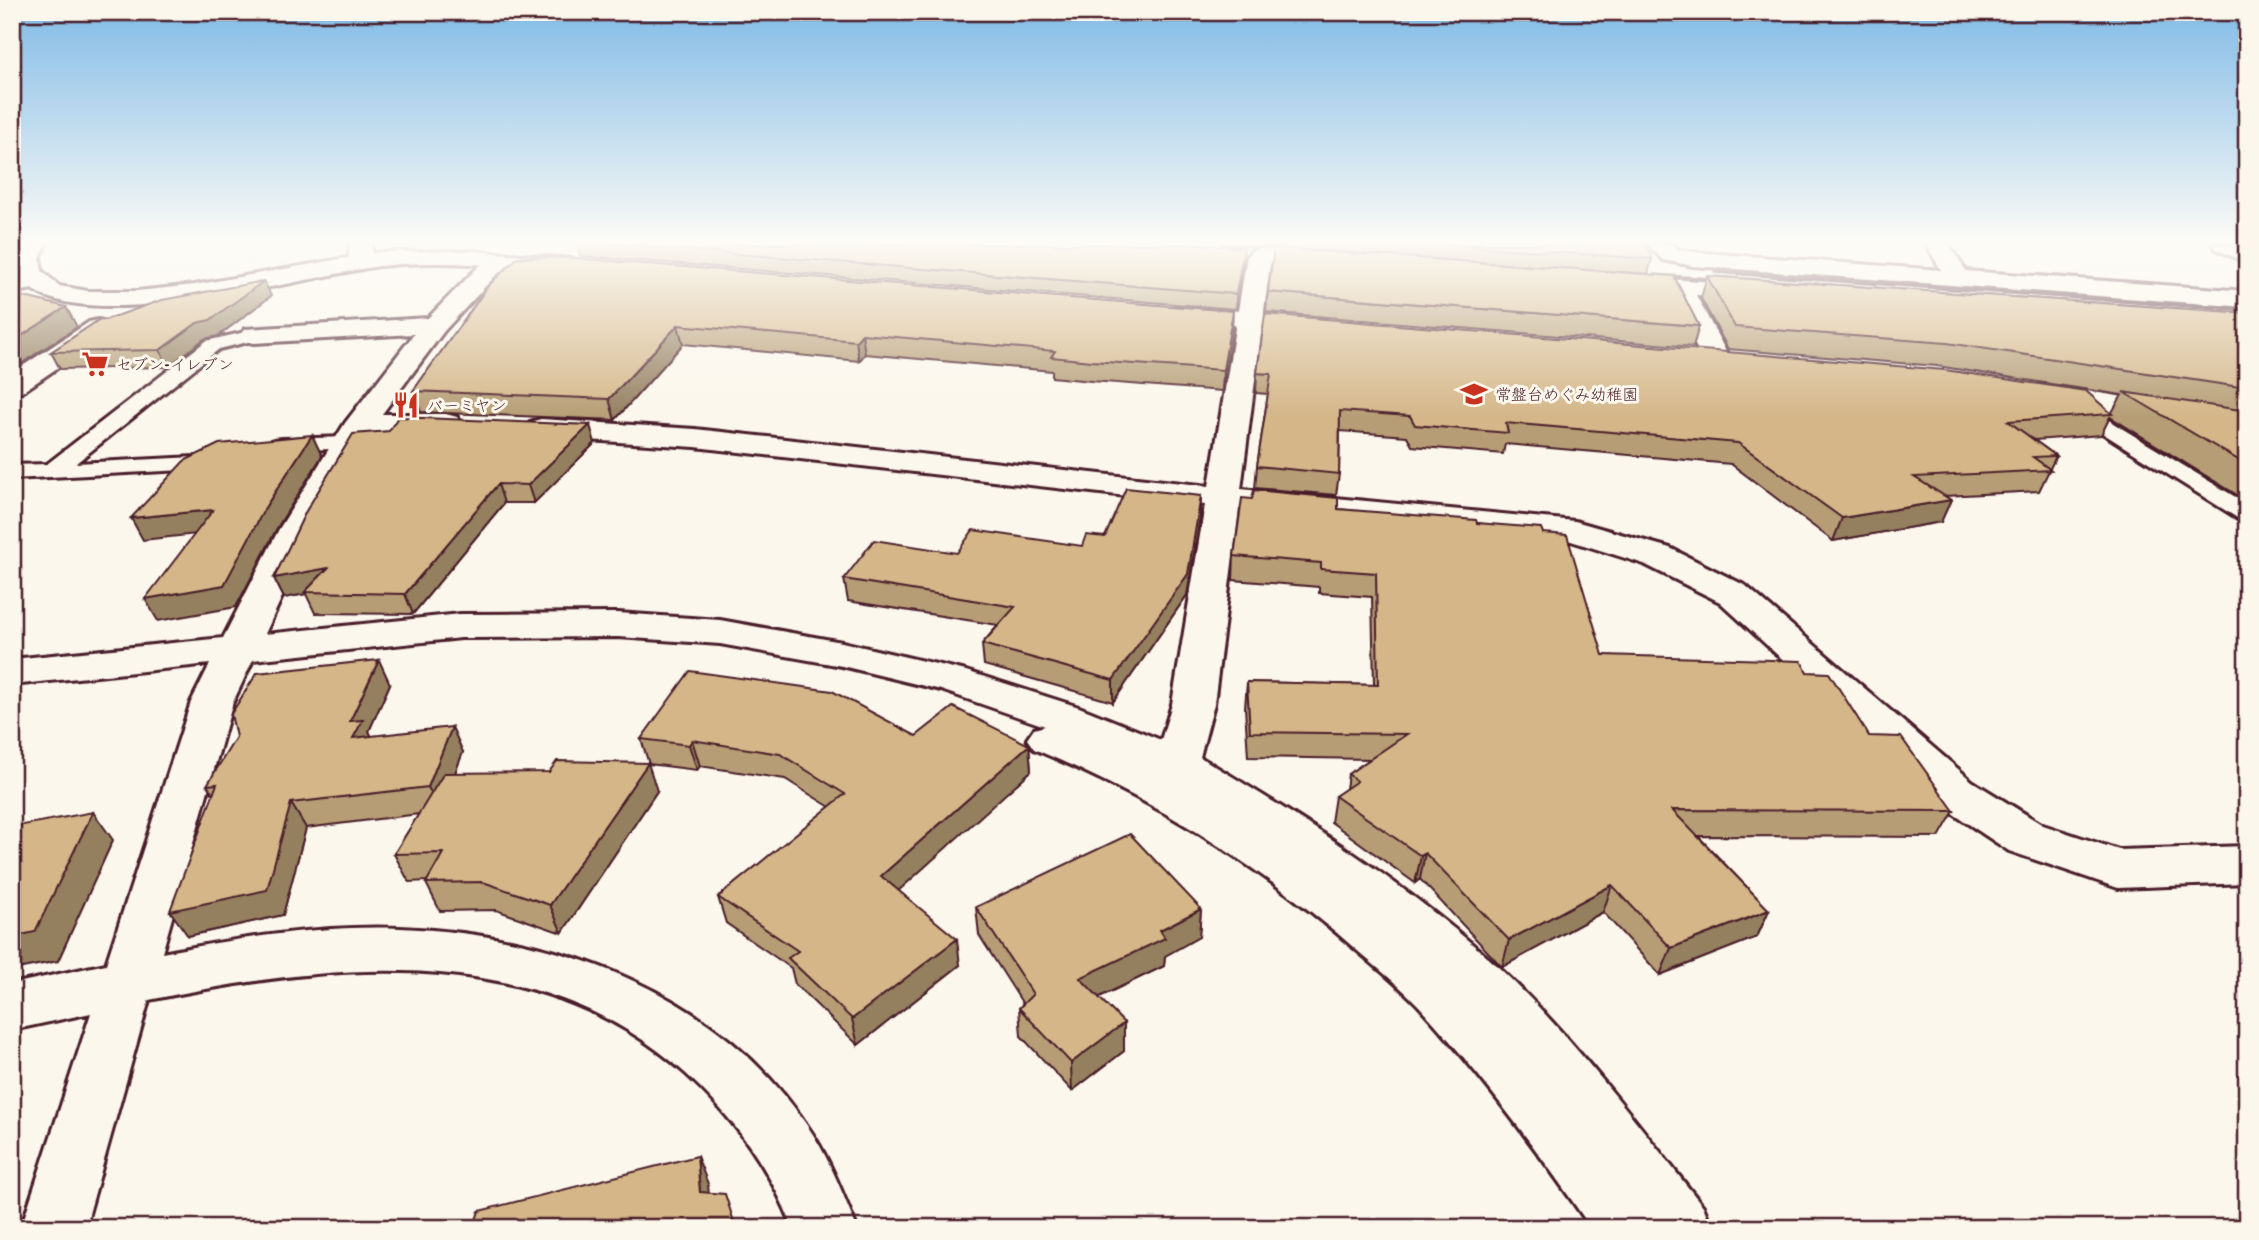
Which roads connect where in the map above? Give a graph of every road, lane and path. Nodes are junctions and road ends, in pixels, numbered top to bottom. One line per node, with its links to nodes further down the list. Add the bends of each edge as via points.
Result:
1 (136, 302): 11 (street)
2 (458, 302): 7 (street)
3 (1250, 302): 6 (street)
4 (1690, 302): 10 (street, via 1728,360)
5 (1152, 312): 6 (street)
6 (1249, 320): 8 (street); 20 (street)
7 (435, 326): 9 (street); 15 (street)
8 (1337, 327)
9 (254, 335): 18 (lane, via 213,345)
10 (1689, 357)
11 (12, 386)
12 (2015, 389): 13 (street)
13 (2076, 398): 14 (street); 21 (lane, via 2106,427)
14 (2247, 426)
15 (353, 433): 17 (lane); 20 (street, via 494,425 695,438); 22 (street, via 296,528)
16 (216, 446): 18 (lane, via 188,471)
17 (255, 446)
18 (53, 470): 19 (lane)
19 (12, 472)
20 (1222, 497): 25 (street, via 1193,704); 26 (street, via 1575,531 1657,556 1733,594 1956,793 2026,838 2118,869)
21 (2247, 514)
22 (232, 659): 23 (street); 24 (street); 25 (street, via 450,646 609,646 710,655 829,674 947,702); 27 (street, via 212,702)
23 (12, 672)
24 (12, 690)
25 (1173, 779): 31 (street, via 1364,924 1441,993 1528,1091); 32 (street, via 1305,843 1477,981 1564,1077)
26 (2247, 864)
27 (126, 983): 28 (street); 29 (street); 30 (street, via 329,951 386,948 475,955 552,969 659,1017 720,1066 786,1146)
28 (12, 1007)
29 (53, 1228)
30 (825, 1228)
31 (1629, 1228)
32 (1680, 1228)

